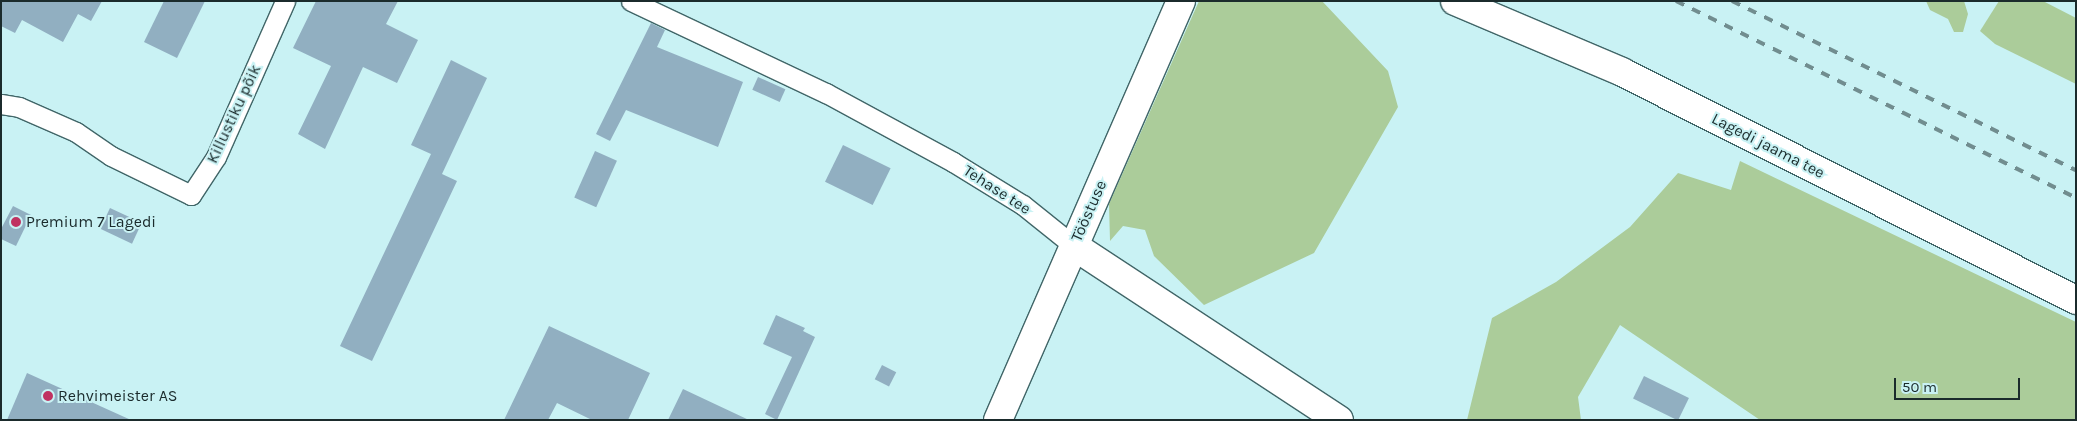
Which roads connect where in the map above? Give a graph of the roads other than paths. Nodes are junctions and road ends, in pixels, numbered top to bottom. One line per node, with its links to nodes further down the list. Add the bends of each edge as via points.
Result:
1 (285, 1): 5 (street, Killustiku põik, via 216,157 192,195 111,156 76,132 19,107)
2 (631, 1): 6 (street, Tehase tee, via 826,93 945,158 1023,206)
3 (1180, 1): 6 (street, Tööstuse)
4 (1455, 1): 7 (street, Lagedi jaama tee, via 1622,72)
5 (1, 104)
6 (1074, 246): 8 (street, Tööstuse); 9 (street, Tehase tee)
7 (2076, 300)
8 (998, 420)
9 (1339, 420)

